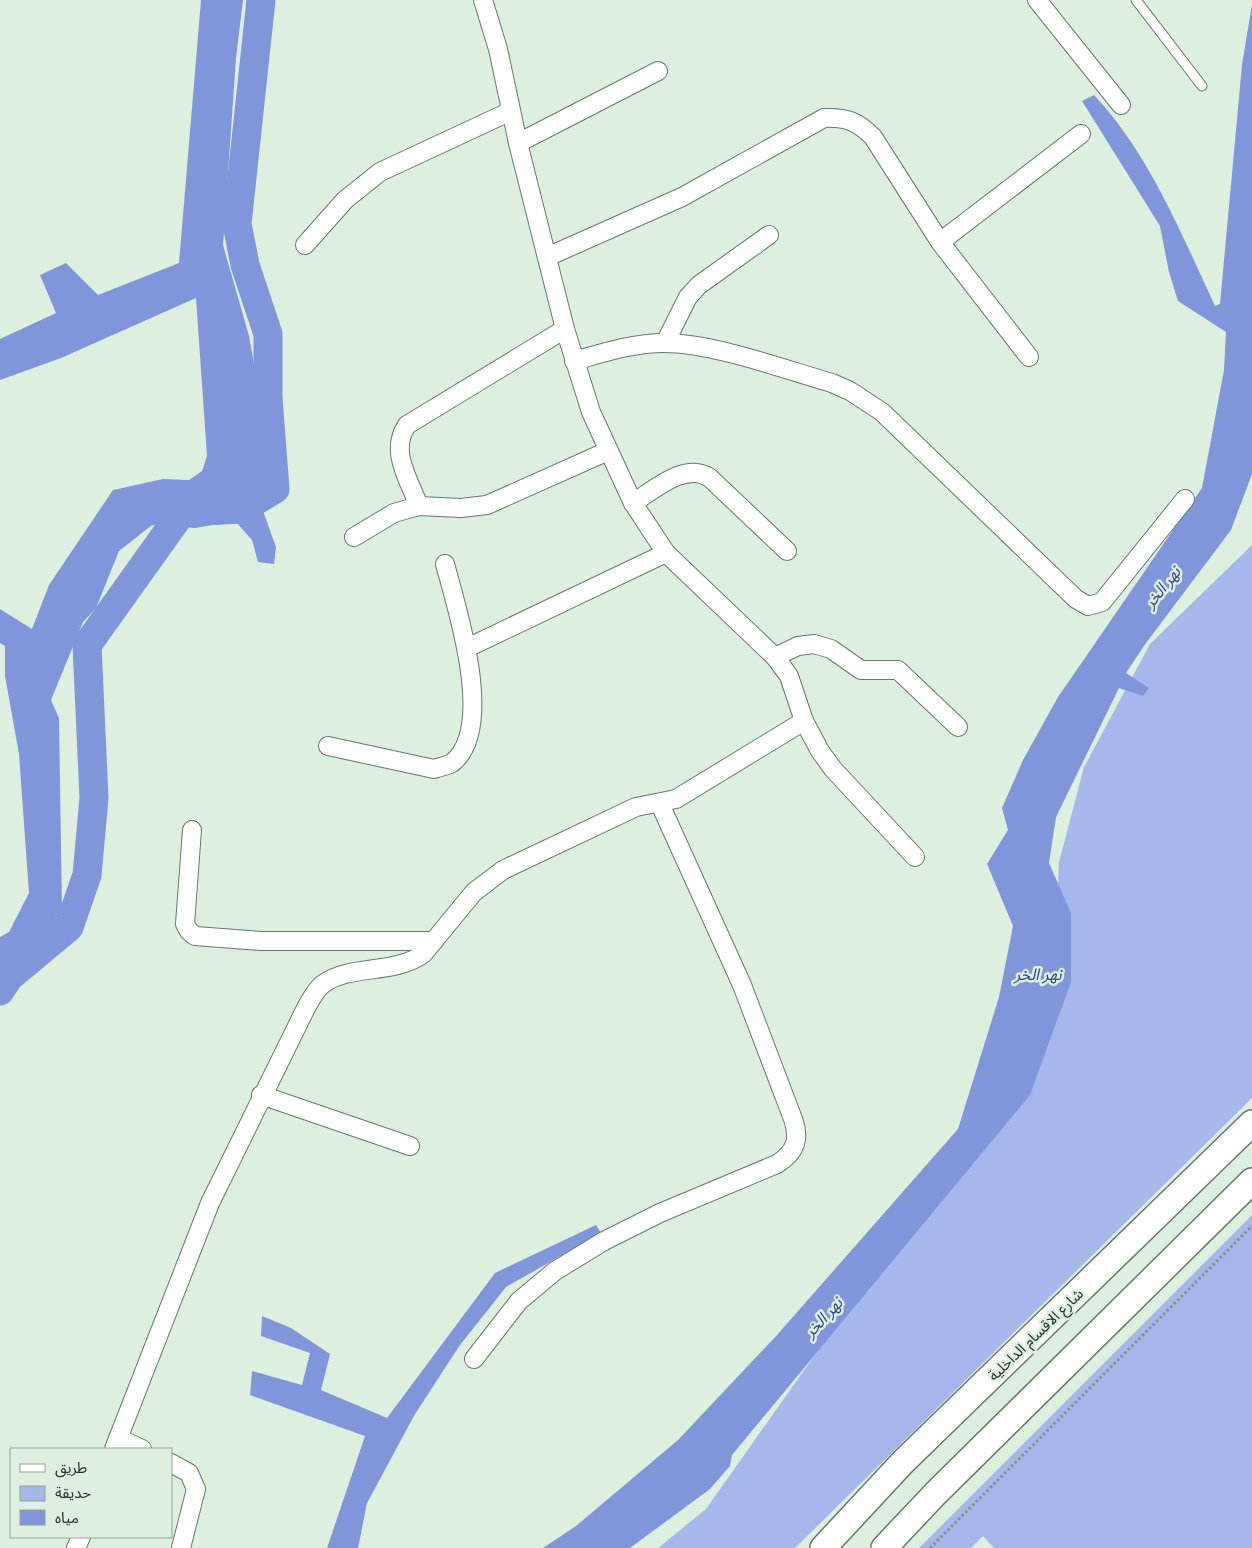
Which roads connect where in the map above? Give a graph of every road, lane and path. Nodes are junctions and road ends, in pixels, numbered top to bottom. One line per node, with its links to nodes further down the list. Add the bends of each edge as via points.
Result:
1 (483, 0): 7 (street, via 498,49)
2 (1037, 0): 6 (street)
3 (1136, 0): 5 (lane)
4 (658, 71): 9 (street)
5 (1202, 86)
6 (1121, 105)
7 (511, 111): 9 (street); 12 (street, via 380,172 345,200)
8 (1081, 134): 11 (street)
9 (518, 143): 13 (street)
10 (769, 235): 15 (street, via 688,297)
11 (940, 242): 13 (street, via 873,137 860,124 843,117 824,118 682,197); 16 (street)
12 (305, 245)
13 (547, 257): 14 (street)
14 (565, 328): 17 (street); 21 (street, via 407,425 398,445)
15 (665, 343): 17 (street, via 618,349); 19 (street, via 725,353 850,390 882,412 1076,599 1088,606 1102,602)
16 (1029, 357)
17 (574, 361): 18 (street)
18 (608, 451): 20 (street); 21 (street, via 486,505 461,508)
19 (1185, 499)
20 (633, 503): 23 (street, via 682,474 699,472 710,478); 24 (street)
21 (419, 506): 22 (street, via 394,513)
22 (354, 536)
23 (787, 551)
24 (666, 553): 26 (street); 27 (street)
25 (445, 564): 26 (street)
26 (467, 648): 30 (street, via 472,718 462,752 451,764 434,769)
27 (775, 657): 28 (street, via 788,676); 29 (street, via 798,646 814,644 831,649 861,670 898,670)
28 (804, 721): 31 (street, via 687,794); 33 (street, via 833,769)
29 (958, 727)
30 (328, 746)
31 (660, 804): 34 (street, via 636,807 504,870 474,892); 40 (street, via 742,985 795,1125 796,1145 789,1157 778,1164 660,1213 555,1272 519,1301)
32 (192, 830): 34 (street, via 185,924 195,936 261,941)
33 (915, 857)
34 (434, 941): 35 (street, via 414,961 334,978 322,985 312,997)
35 (261, 1095): 37 (street); 41 (street, via 210,1203)
36 (1252, 1123): 45 (street, شارع الاقسام الداخلية, via 903,1462)
37 (410, 1146)
38 (1252, 1181): 46 (street, via 936,1492)
39 (1252, 1226): 47 (path)
40 (474, 1359)
41 (116, 1444): 42 (street)
42 (137, 1448)
43 (172, 1464): 44 (street, via 189,1473 196,1489)
44 (181, 1548)
45 (822, 1548)
46 (884, 1548)
47 (930, 1548)

